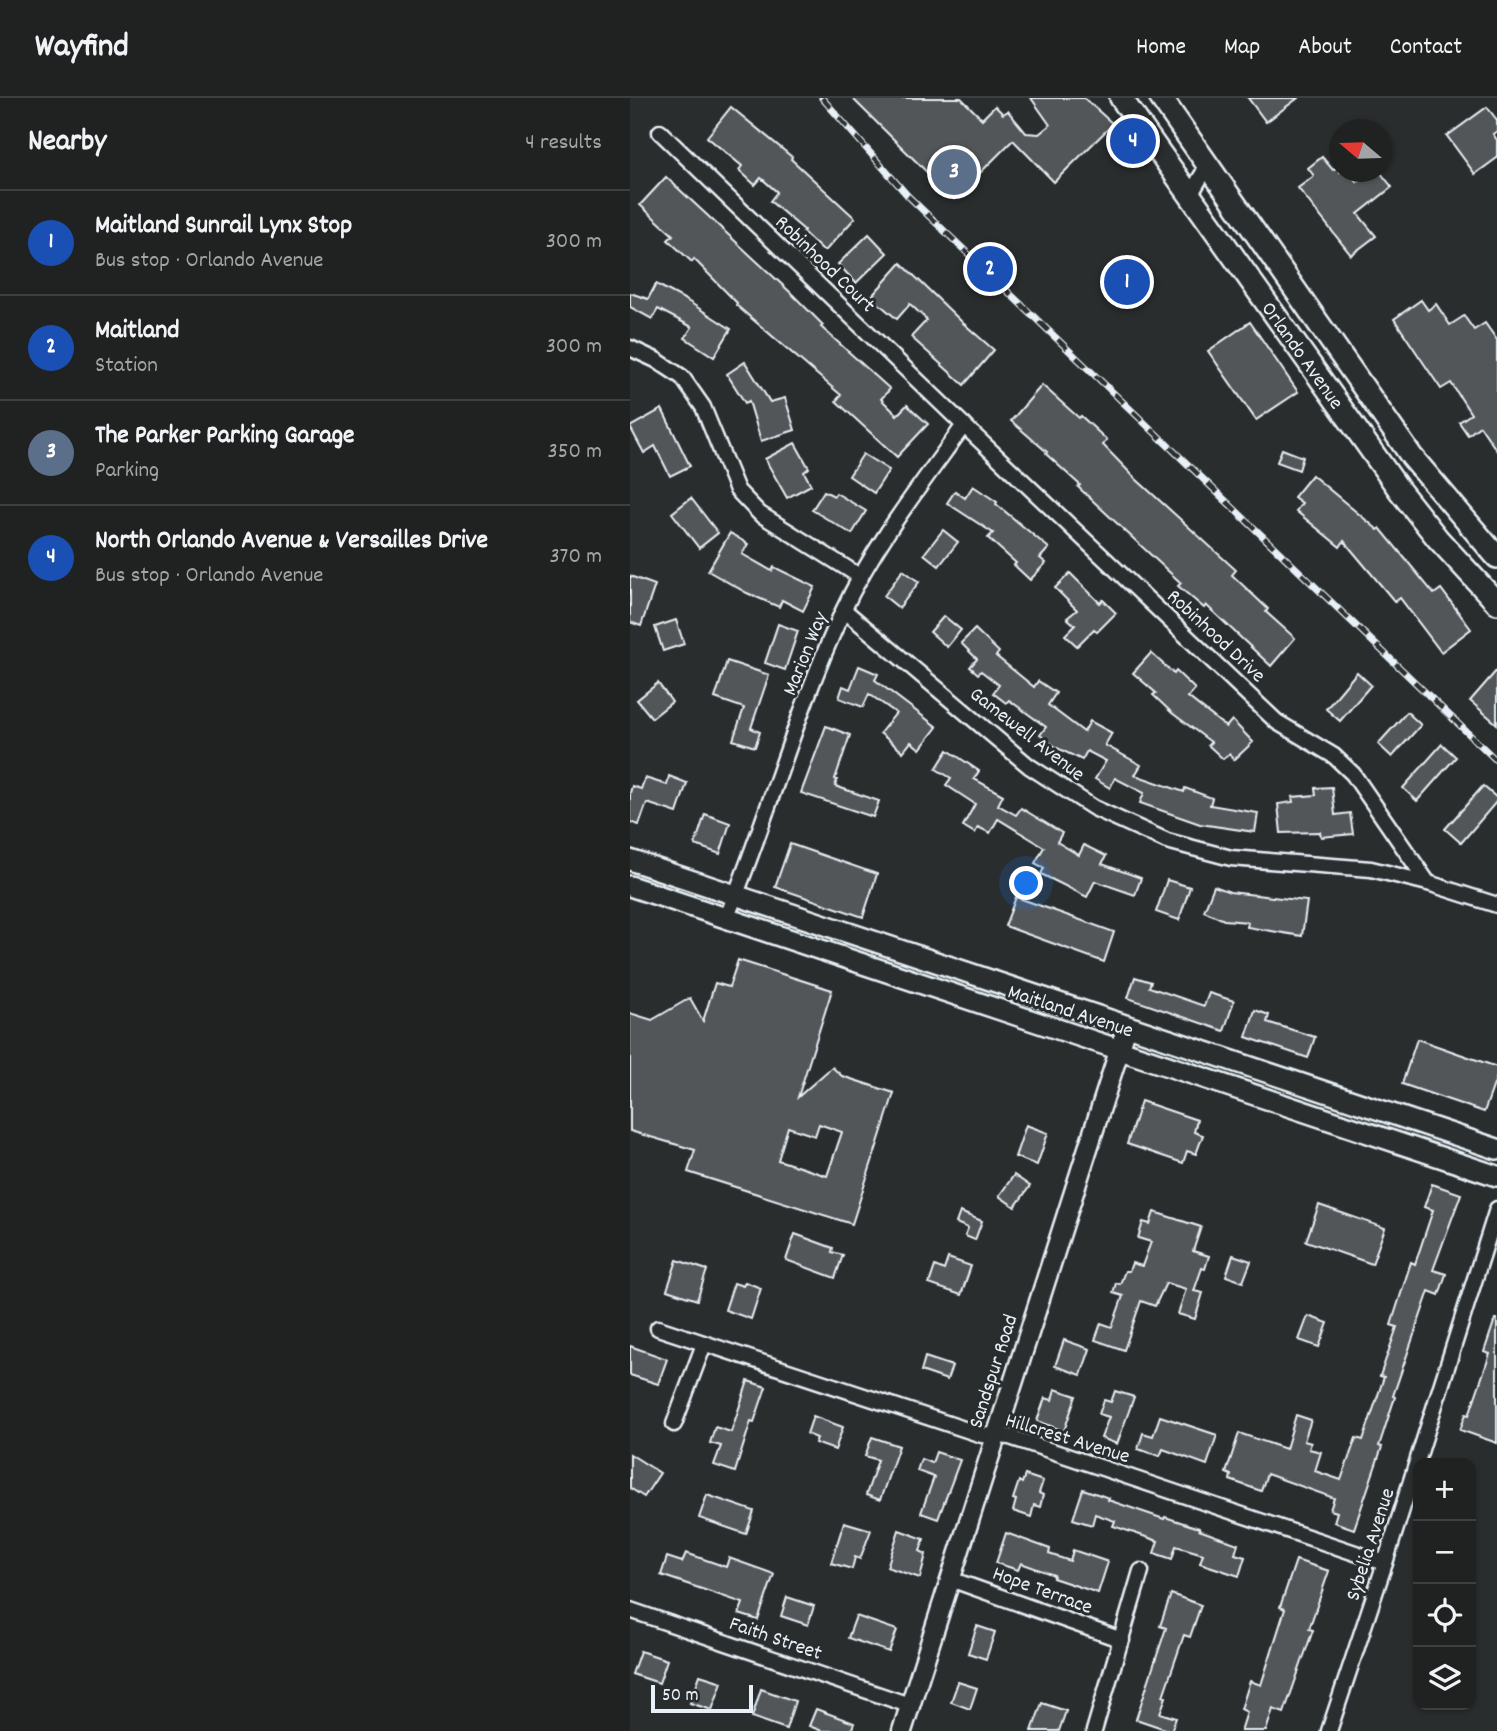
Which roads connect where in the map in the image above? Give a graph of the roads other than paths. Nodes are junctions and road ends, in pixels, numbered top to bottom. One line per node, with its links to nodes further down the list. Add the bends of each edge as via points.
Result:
1 (1121, 98): 5 (main road, Orlando Avenue)
2 (1161, 98): 4 (main road, Orlando Avenue)
3 (660, 132): 7 (street, Robinhood Court)
4 (1208, 165): 5 (street); 8 (main road, Orlando Avenue, via 1412,457)
5 (1190, 195): 10 (main road, Orlando Avenue, via 1400,491)
6 (630, 348): 9 (street, via 682,377 703,407 737,490 760,514)
7 (964, 425): 9 (street, Marion Way); 13 (street, Robinhood Drive, via 1277,722 1334,756 1353,774)
8 (1497, 557)
9 (861, 577): 11 (street, Marion Way)
10 (1497, 603)
11 (844, 610): 13 (street, Gamewell Avenue, via 1029,766 1094,808 1167,841 1231,858 1371,869); 15 (street, Marion Way)
12 (630, 860): 15 (main road, Maitland Avenue)
13 (1427, 883): 16 (street, Gamewell Avenue)
14 (630, 886): 17 (main road, Maitland Avenue)
15 (736, 895): 17 (street, Marion Way); 18 (main road, Maitland Avenue)
16 (1497, 905)
17 (726, 919): 19 (main road, Maitland Avenue)
18 (1127, 1026): 19 (street, Sandspur Road); 20 (main road, Maitland Avenue)
19 (1119, 1050): 21 (main road, Maitland Avenue); 26 (street, Sandspur Road)
20 (1497, 1149)
21 (1497, 1176)
22 (1497, 1209): 27 (street, Sybelia Avenue)
23 (658, 1328): 24 (street, Hillcrest Avenue)
24 (704, 1344): 25 (street); 26 (street, Hillcrest Avenue)
25 (674, 1424)
26 (995, 1436): 27 (street, Hillcrest Avenue, via 1023,1441); 29 (street, Sandspur Road)
27 (1385, 1563): 35 (street, Sybelia Avenue)
28 (1141, 1571): 31 (street)
29 (950, 1578): 31 (street, Hope Terrace); 32 (street, Sandspur Road)
30 (630, 1610): 32 (street, Faith Street)
31 (1122, 1640): 34 (street)
32 (909, 1704): 33 (street, Sandspur Road)
33 (902, 1731)
34 (1094, 1731)
35 (1329, 1731)

